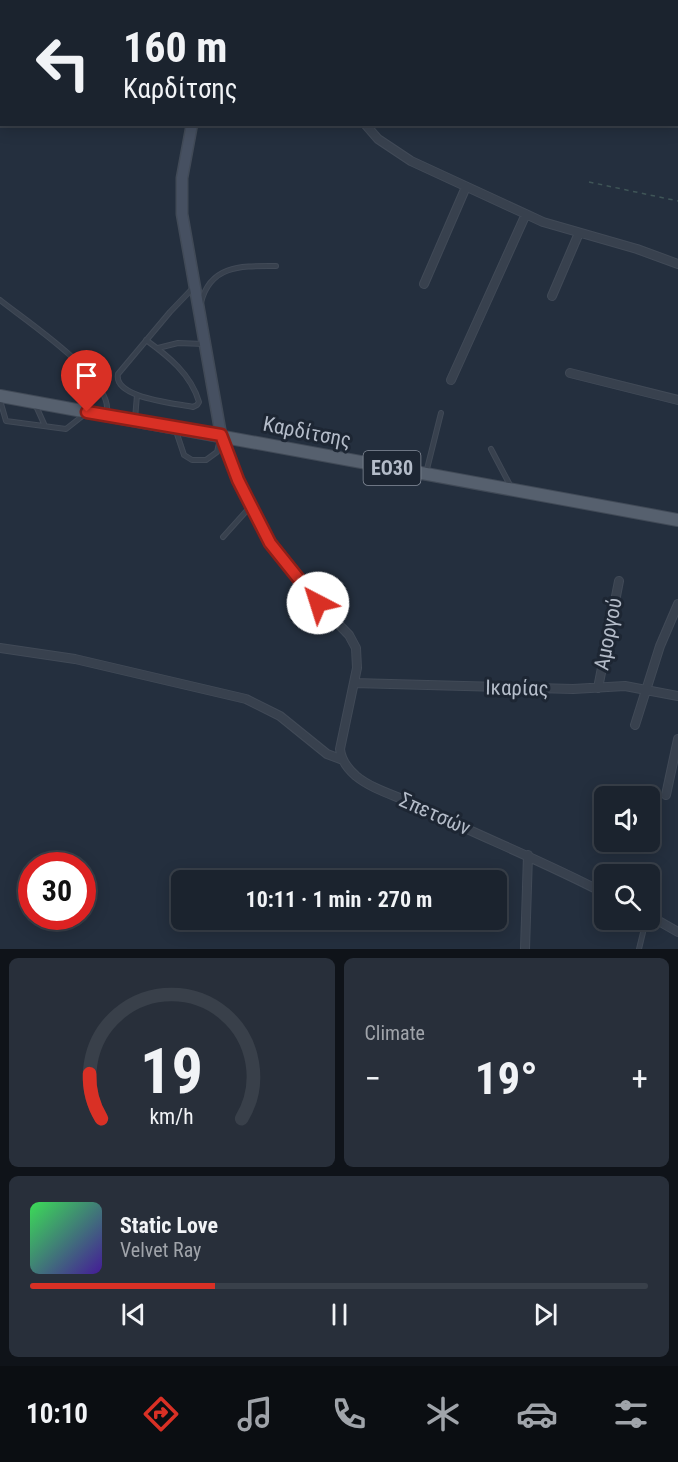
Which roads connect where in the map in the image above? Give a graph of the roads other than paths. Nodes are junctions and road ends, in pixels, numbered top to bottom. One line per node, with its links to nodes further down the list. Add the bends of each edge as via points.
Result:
1 (192, 126): 9 (street, via 181,198)
2 (367, 126): 3 (street, via 397,153)
3 (466, 187): 4 (street); 8 (street)
4 (526, 214): 5 (street); 17 (street)
5 (579, 233): 6 (street); 10 (street)
6 (678, 264)
7 (276, 266): 12 (lane, via 243,266 216,277 204,292)
8 (424, 285)
9 (194, 287): 12 (street); 13 (lane)
10 (552, 296)
11 (0, 300): 24 (lane, via 89,372 106,398)
12 (199, 313): 14 (street)
13 (146, 340): 15 (lane); 18 (lane, via 116,381)
14 (205, 344): 15 (lane, via 178,343); 28 (street)
15 (158, 348): 18 (lane, via 186,375 199,402 193,407)
16 (570, 373): 20 (street)
17 (451, 380)
18 (137, 395): 25 (lane)
19 (0, 398): 21 (main road, Καρδίτσης / ΕΟ30); 26 (lane, via 6,421)
20 (678, 400)
21 (35, 402): 22 (main road, Καρδίτσης / ΕΟ30); 26 (lane)
22 (87, 412): 24 (main road, Καρδίτσης / ΕΟ30); 26 (lane, via 66,429)
23 (441, 413): 30 (lane)
24 (106, 416): 25 (main road, Καρδίτσης / ΕΟ30)
25 (135, 421): 27 (main road, Καρδίτσης / ΕΟ30)
26 (45, 426)
27 (175, 427): 28 (main road, Καρδίτσης / ΕΟ30); 28 (lane, via 184,455 192,460 206,460 216,452)
28 (221, 435): 30 (main road, Καρδίτσης / ΕΟ30); 32 (street)
29 (491, 449): 31 (lane)
30 (426, 474): 31 (main road, Καρδίτσης / ΕΟ30)
31 (513, 490): 33 (main road, Καρδίτσης / ΕΟ30)
32 (250, 506): 34 (lane); 38 (street, via 270,543 353,641 358,654)
33 (678, 520)
34 (223, 537)
35 (619, 581): 39 (street, Αμοργού)
36 (678, 604): 40 (street)
37 (0, 648): 44 (street, Σπετσών, via 58,655 246,699 280,716 327,754)
38 (354, 683): 39 (street, Ικαρίας); 44 (street, via 342,734)
39 (597, 688): 40 (street, Ικαρίας)
40 (645, 689): 41 (street, Ικαρίας); 42 (street)
41 (678, 696)
42 (634, 724)
43 (678, 739): 45 (street)
44 (343, 759): 46 (street, Σπετσών, via 367,783)
45 (666, 795)
46 (528, 855): 47 (street, Σπετσών); 51 (street)
47 (594, 888)
48 (660, 922): 50 (street)
49 (644, 930): 52 (lane)
50 (678, 932)
51 (525, 949)
52 (639, 949)

